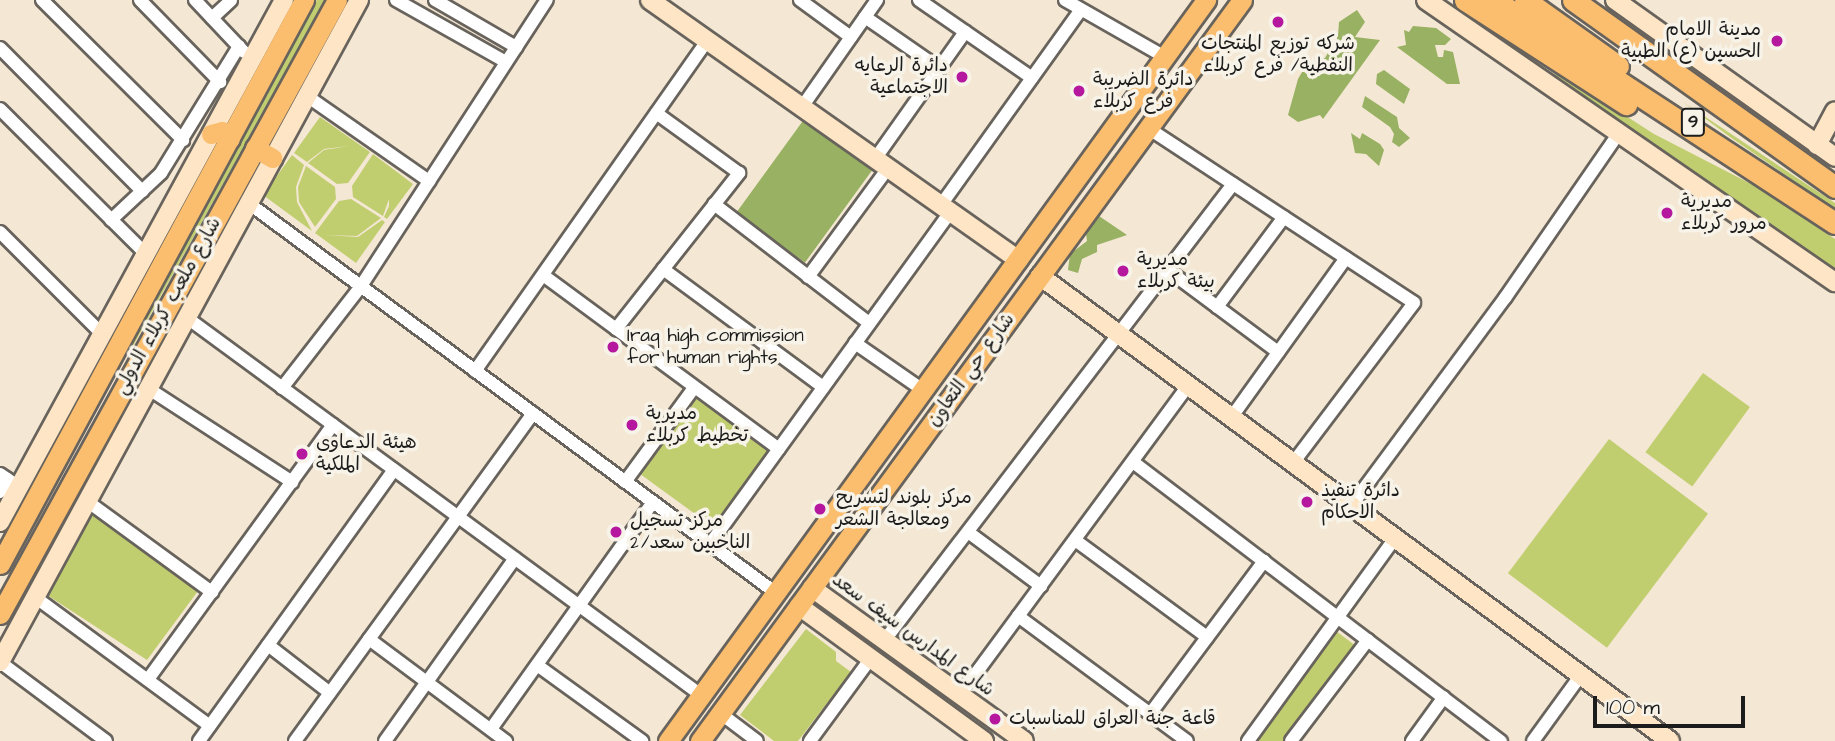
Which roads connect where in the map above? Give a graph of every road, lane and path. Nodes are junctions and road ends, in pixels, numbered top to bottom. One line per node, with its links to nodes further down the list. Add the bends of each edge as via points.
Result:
1 (42, 0): 51 (street)
2 (141, 0): 41 (street)
3 (195, 0): 28 (street)
4 (231, 0): 28 (street)
5 (337, 0): 56 (main road, شارع ملعب كربلاء الدولي)
6 (359, 0): 42 (street)
7 (396, 0): 38 (street)
8 (435, 0): 33 (street)
9 (547, 0): 33 (street)
10 (650, 0): 25 (street)
11 (800, 0): 30 (street)
12 (877, 0): 27 (street)
13 (919, 0): 29 (street)
14 (1065, 0): 26 (street)
15 (1206, 0): 35 (main road, شارع حي التعاون)
16 (1242, 0): 48 (main road, شارع حي التعاون)
17 (1426, 0): 50 (street)
18 (1465, 0): 53 (highway, via 1601,89 1662,124)
19 (1494, 0): 53 (highway)
20 (1525, 0): 37 (highway, 9)
21 (1549, 0): 37 (highway, 9)
22 (1573, 0): 55 (highway)
23 (1615, 0): 54 (street)
24 (298, 2): 36 (street); 49 (main road, شارع ملعب كربلاء الدولي)
25 (670, 6): 31 (street)
26 (1080, 11): 35 (street); 40 (street)
27 (865, 17): 30 (street); 39 (street)
28 (212, 18): 32 (street)
29 (965, 32): 39 (street); 40 (street)
30 (851, 37): 43 (street)
31 (708, 40): 43 (street); 47 (street)
32 (239, 46): 36 (street); 41 (street)
33 (516, 47): 38 (street)
34 (0, 48): 66 (street)
35 (1165, 57): 52 (main road, شارع حي التعاون)
36 (251, 60): 46 (street)
37 (1622, 60): 55 (highway, 9); 61 (highway, 9)
38 (506, 62): 62 (street)
39 (940, 69): 59 (street)
40 (1032, 78): 69 (street)
41 (220, 82): 51 (street)
42 (307, 96): 56 (street); 62 (street)
43 (802, 107): 59 (street)
44 (0, 109): 71 (street)
45 (1835, 111): 54 (street)
46 (222, 112): 49 (main road)
47 (656, 113): 68 (street, via 739,173); 79 (street)
48 (1148, 128): 57 (main road, شارع حي التعاون); 63 (street)
49 (226, 133): 74 (street); 91 (main road, شارع ملعب كربلاء الدولي)
50 (1619, 133): 82 (street); 116 (street, via 1505,298)
51 (183, 140): 66 (street)
52 (1105, 140): 57 (main road, via 1112,154); 60 (main road, شارع حي التعاون)
53 (1711, 142): 61 (highway)
54 (1817, 145): 58 (street)
55 (1784, 152): 65 (highway, 9)
56 (263, 153): 67 (street); 93 (main road, شارع ملعب كربلاء الدولي)
57 (1127, 157): 64 (main road, شارع حي التعاون)
58 (1835, 157)
59 (882, 163): 69 (street); 81 (street)
60 (1082, 170): 64 (main road, via 1098,173); 76 (main road, شارع حي التعاون)
61 (1768, 178): 72 (highway, 9)
62 (429, 181): 83 (street)
63 (1233, 184): 70 (street); 78 (street)
64 (1106, 186): 80 (main road, شارع حي التعاون)
65 (1835, 187)
66 (142, 191): 71 (street)
67 (247, 202): 83 (street); 85 (street)
68 (714, 204): 77 (street); 81 (street)
69 (945, 208): 76 (street); 86 (street)
70 (1284, 218): 75 (street); 84 (street)
71 (111, 220): 74 (street)
72 (1835, 223)
73 (3, 239): 88 (street)
74 (146, 254): 88 (street)
75 (1346, 258): 92 (street); 108 (street, via 1414,303)
76 (1018, 260): 102 (main road, شارع حي التعاون)
77 (663, 269): 87 (street); 98 (street)
78 (1169, 271): 84 (street); 89 (street)
79 (543, 275): 87 (street); 94 (street)
80 (1040, 276): 89 (street); 127 (main road, شارع حي التعاون)
81 (808, 278): 86 (street)
82 (1835, 282)
83 (361, 286): 94 (street); 99 (street)
84 (1217, 307): 92 (street)
85 (186, 317): 99 (street); 100 (street)
86 (870, 323): 90 (street)
87 (616, 329): 101 (street)
88 (102, 334): 110 (street)
89 (1119, 335): 97 (street); 119 (street)
90 (855, 342): 98 (street); 102 (street)
91 (117, 348): 93 (main road, via 126,357); 95 (main road, شارع ملعب كربلاء الدولي)
92 (1278, 352): 104 (street)
93 (139, 357): 96 (main road, شارع ملعب كربلاء الدولي)
94 (475, 371): 103 (street)
95 (104, 372): 96 (main road, via 117,373); 125 (main road, شارع ملعب كربلاء الدولي)
96 (125, 383): 133 (main road, شارع ملعب كربلاء الدولي)
97 (1188, 386): 104 (street); 107 (street)
98 (823, 387): 106 (street)
99 (282, 388): 105 (street)
100 (149, 389): 111 (street); 114 (street)
101 (693, 389): 106 (street); 112 (street)
102 (923, 390): 129 (main road, شارع حي التعاون)
103 (533, 413): 112 (street); 117 (street)
104 (1231, 418): 108 (street)
105 (333, 425): 109 (street); 111 (street)
106 (779, 449): 122 (street)
107 (1133, 462): 121 (street); 124 (street)
108 (1293, 463): 116 (street)
109 (394, 470): 117 (street); 141 (street)
110 (9, 480): 113 (street); 118 (street)
111 (292, 482): 128 (street)
112 (625, 482): 115 (street)
113 (0, 492)
114 (87, 501): 128 (street); 130 (street)
115 (653, 502): 122 (street); 131 (street)
116 (1351, 506): 120 (street)
117 (458, 517): 123 (street); 138 (street)
118 (0, 522)
119 (968, 532): 126 (street); 140 (street)
120 (1395, 538): 135 (street); 148 (street)
121 (1075, 540): 126 (street); 137 (street)
122 (710, 544): 129 (street)
123 (515, 558): 131 (street); 150 (street)
124 (1264, 561): 135 (street); 137 (street)
125 (0, 564)
126 (1041, 586): 134 (street)
127 (812, 588): 132 (main road, شارع حي التعاون); 140 (street, شارع المدارس سيف سعد)
128 (212, 592): 149 (street)
129 (776, 593): 136 (main road, شارع حي التعاون)
130 (35, 597): 145 (street); 149 (street)
131 (580, 606): 146 (street); 152 (street)
132 (799, 606): 142 (main road, شارع حي التعاون); 144 (street)
133 (0, 614)
134 (1018, 616): 153 (street); 156 (street)
135 (1338, 617): 139 (street); 173 (street)
136 (750, 629): 142 (main road, via 755,642); 143 (main road, شارع حي التعاون)
137 (1207, 637): 156 (street)
138 (369, 639): 150 (street); 151 (street)
139 (1368, 640): 154 (street); 174 (street)
140 (884, 641): 153 (street, شارع المدارس سيف سعد)
141 (268, 645): 151 (street); 158 (street)
142 (769, 647): 147 (main road, شارع حي التعاون)
143 (730, 656): 147 (main road, via 744,658); 152 (main road, شارع حي التعاون)
144 (871, 658): 160 (street); 171 (street)
145 (0, 662): 162 (street)
146 (537, 665): 159 (street); 167 (street)
147 (752, 670): 155 (main road, شارع حي التعاون)
148 (1581, 676): 177 (street); 178 (street)
149 (149, 677): 158 (street)
150 (427, 682): 159 (street); 165 (street)
151 (330, 692): 164 (street)
152 (701, 695): 168 (main road, شارع حي التعاون)
153 (960, 695): 157 (street, شارع المدارس سيف سعد)
154 (1444, 697): 175 (street); 176 (street)
155 (720, 713): 169 (main road, شارع حي التعاون); 170 (street)
156 (1150, 714): 172 (street)
157 (996, 721): 160 (street, via 990,735); 161 (street, شارع المدارس سيف سعد)
158 (209, 726): 163 (street)
159 (491, 729): 166 (street)
160 (982, 739)
161 (1015, 739)
162 (106, 741)
163 (199, 741)
164 (295, 741)
165 (385, 741)
166 (506, 741)
167 (642, 741)
168 (668, 741)
169 (700, 741)
170 (757, 741)
171 (810, 741)
172 (1187, 741)
173 (1248, 741)
174 (1292, 741)
175 (1412, 741)
176 (1501, 741)
177 (1533, 741)
178 (1670, 741)

